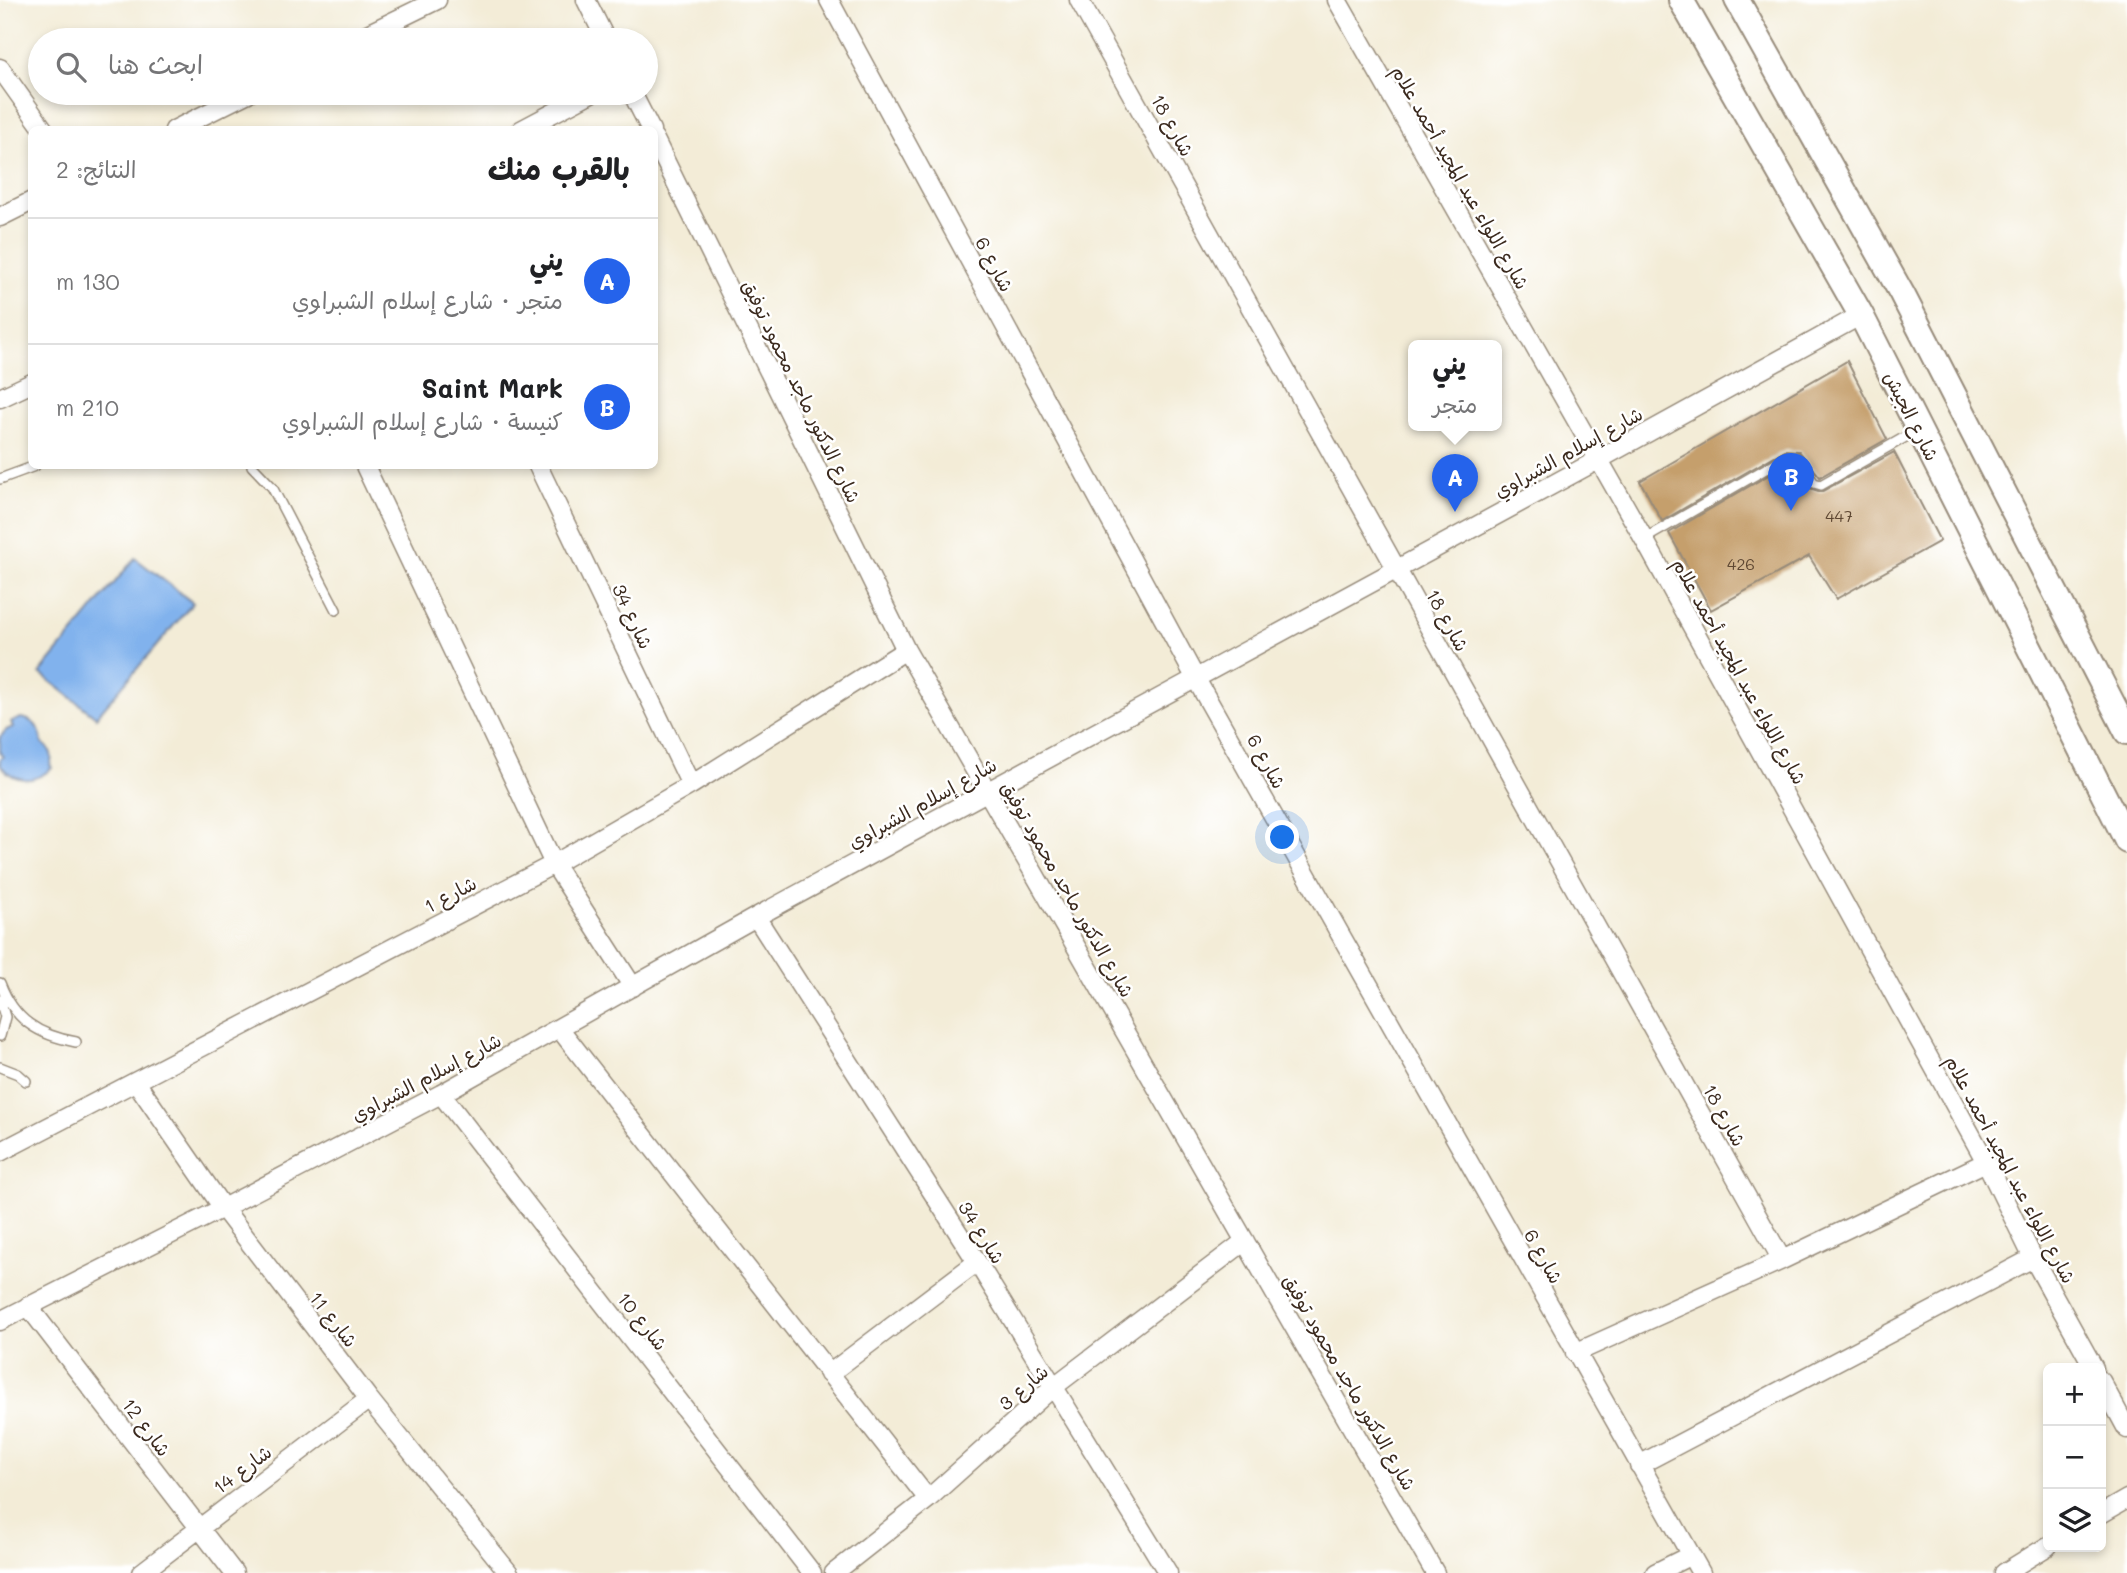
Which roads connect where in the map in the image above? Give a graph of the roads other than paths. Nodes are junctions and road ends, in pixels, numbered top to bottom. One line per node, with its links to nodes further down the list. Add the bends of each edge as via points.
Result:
1 (437, 0): 8 (street)
2 (586, 0): 9 (street)
3 (829, 0): 35 (street, شارع 6)
4 (1079, 0): 32 (street, شارع 18)
5 (1337, 0): 25 (street, شارع اللواء عبد المجيد أحمد علام)
6 (1681, 0): 21 (street, شارع الجيش)
7 (1737, 0): 36 (street, via 1902,294)
8 (380, 28)
9 (600, 28)
10 (0, 68): 14 (street)
11 (224, 105): 15 (street)
12 (568, 105): 16 (street)
13 (638, 105): 17 (street)
14 (41, 126)
15 (182, 126)
16 (529, 126)
17 (648, 126)
18 (658, 146): 34 (street, شارع الدكتور ماجد محمود توفيق)
19 (28, 203): 20 (street)
20 (0, 217)
21 (1861, 315): 24 (street, شارع الجيش); 25 (street, شارع إسلام الشبراوي)
22 (28, 385): 23 (street)
23 (0, 398)
24 (1919, 430): 31 (lane, via 1821,485 1814,483 1795,457 1788,456); 39 (street, شارع الجيش)
25 (1598, 460): 31 (street, شارع اللواء عبد المجيد أحمد علام); 32 (street, شارع إسلام الشبراوي)
26 (28, 469): 30 (lane)
27 (255, 469): 33 (lane, via 272,487)
28 (366, 469): 40 (street)
29 (539, 469): 37 (street, شارع 34)
30 (0, 479)
31 (1644, 539): 53 (street, شارع اللواء عبد المجيد أحمد علام)
32 (1396, 569): 35 (street, شارع إسلام الشبراوي); 57 (street, شارع 18)
33 (336, 610)
34 (906, 650): 37 (street, شارع 1); 38 (street, شارع الدكتور ماجد محمود توفيق)
35 (1196, 678): 38 (street, شارع إسلام الشبراوي); 61 (street, شارع 6)
36 (2127, 732)
37 (691, 785): 40 (street, شارع 1)
38 (988, 791): 41 (street, شارع إسلام الشبراوي); 55 (street, شارع الدكتور ماجد محمود توفيق)
39 (2127, 841)
40 (554, 864): 43 (street); 50 (street, شارع 1)
41 (756, 917): 43 (street, شارع إسلام الشبراوي); 58 (street, شارع 34)
42 (0, 983): 44 (lane)
43 (633, 987): 45 (street, شارع إسلام الشبراوي)
44 (2, 998): 46 (lane, via 5,1017); 47 (lane, via 34,1028)
45 (559, 1028): 51 (street, شارع إسلام الشبراوي); 63 (street)
46 (0, 1036)
47 (76, 1042)
48 (0, 1067): 49 (lane)
49 (26, 1081)
50 (136, 1082): 52 (street, شارع 1); 54 (street, شارع 11)
51 (441, 1094): 54 (street, شارع إسلام الشبراوي); 78 (street, شارع 10)
52 (0, 1152)
53 (1986, 1163): 56 (street, شارع اللواء عبد المجيد أحمد علام); 57 (street)
54 (222, 1208): 59 (street, شارع إسلام الشبراوي); 66 (street, شارع 11)
55 (1245, 1241): 64 (street, شارع 3); 81 (street, شارع الدكتور ماجد محمود توفيق)
56 (2034, 1258): 62 (street, شارع اللواء عبد المجيد أحمد علام); 68 (street)
57 (1782, 1260): 61 (street)
58 (977, 1262): 63 (street); 64 (street, شارع 34)
59 (28, 1306): 60 (street, شارع إسلام الشبراوي); 72 (street, شارع 12)
60 (0, 1321)
61 (1575, 1353): 68 (street, شارع 6)
62 (2091, 1363)
63 (829, 1374): 69 (street)
64 (1052, 1388): 69 (street, شارع 3); 80 (street, شارع 34)
65 (2106, 1390): 67 (street)
66 (369, 1399): 72 (street, شارع 14); 77 (street, شارع 11)
67 (2127, 1429)
68 (1639, 1465): 74 (street, شارع 6)
69 (929, 1499): 79 (street, شارع 3)
70 (2127, 1499): 71 (street)
71 (2106, 1511)
72 (198, 1529): 75 (street, شارع 14); 76 (street, شارع 12)
73 (2043, 1549): 84 (street)
74 (1691, 1555): 82 (street); 83 (street, شارع 6)
75 (141, 1573)
76 (234, 1573)
77 (509, 1573)
78 (812, 1573)
79 (834, 1573)
80 (1168, 1573)
81 (1435, 1573)
82 (1655, 1573)
83 (1701, 1573)
84 (2004, 1573)

